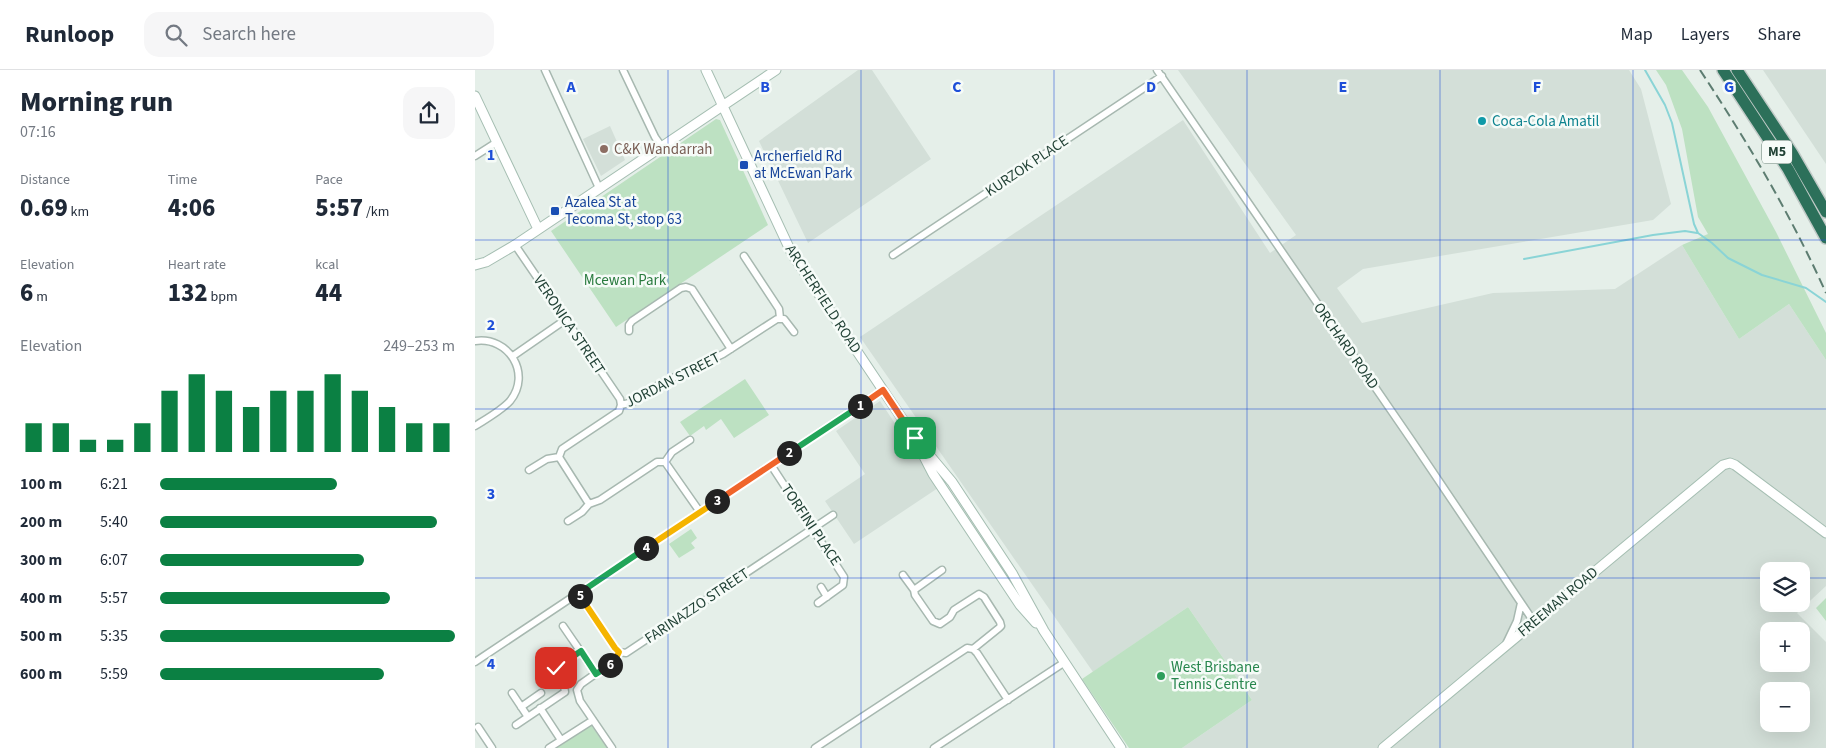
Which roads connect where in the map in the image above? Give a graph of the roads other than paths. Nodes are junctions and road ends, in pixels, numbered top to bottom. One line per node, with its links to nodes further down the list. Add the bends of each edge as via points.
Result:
1 (545, 70): 15 (street)
2 (623, 70): 12 (street)
3 (706, 70): 10 (street, ARCHERFIELD ROAD)
4 (776, 70): 10 (street)
5 (1723, 70): 18 (highway, M5, via 1788,169)
6 (1737, 70): 13 (highway, M5)
7 (1745, 70): 13 (highway, via 1791,144)
8 (1159, 73): 20 (street, KURZOK PLACE); 50 (street, ORCHARD ROAD)
9 (475, 96): 11 (street)
10 (722, 106): 12 (street); 30 (street, ARCHERFIELD ROAD, via 791,254)
11 (497, 142): 14 (street); 17 (street)
12 (662, 147): 15 (street)
13 (1792, 153): 16 (highway, M5)
14 (475, 156)
15 (599, 188): 17 (street)
16 (1826, 212)
17 (538, 229): 19 (street)
18 (1826, 238)
19 (515, 245): 22 (street); 24 (street, VERONICA STREET)
20 (893, 255)
21 (744, 256): 23 (street, via 779,308)
22 (475, 265)
23 (780, 318): 26 (street); 28 (street, JORDAN STREET)
24 (565, 320): 29 (street); 31 (street, VERONICA STREET)
25 (629, 331): 28 (street, via 632,321 686,287 692,289)
26 (794, 332)
27 (475, 341): 29 (street, via 493,341)
28 (731, 349): 31 (street, JORDAN STREET, via 660,384 633,402)
29 (513, 356): 32 (street, via 519,380 517,390 510,401)
30 (883, 390): 36 (street); 59 (street, ARCHERFIELD ROAD, via 915,438 952,482)
31 (621, 405): 34 (street, JORDAN STREET, via 619,411 562,449)
32 (475, 426)
33 (690, 440): 35 (street, via 672,452)
34 (559, 457): 37 (street, JORDAN STREET, via 547,459); 38 (street)
35 (665, 462): 38 (street, via 657,462); 39 (street)
36 (771, 465): 39 (street); 42 (street, TORFINI PLACE)
37 (529, 470)
38 (589, 504): 41 (street)
39 (700, 512): 48 (street)
40 (833, 515): 42 (street, FARINAZZO STREET)
41 (567, 521)
42 (813, 528): 49 (street, TORFINI PLACE, via 845,580); 57 (street, FARINAZZO STREET, via 629,652)
43 (1826, 533): 52 (street, FREEMAN ROAD, via 1735,465 1723,465)
44 (942, 570): 47 (street)
45 (903, 575): 47 (street)
46 (821, 587): 49 (street)
47 (914, 590): 55 (street, via 933,621 940,624 975,595 984,596 1001,626)
48 (578, 594): 57 (street); 58 (street)
49 (827, 597): 51 (street, TORFINI PLACE)
50 (1521, 603): 52 (street, ORCHARD ROAD); 54 (street)
51 (817, 604)
52 (1534, 622): 54 (street, FREEMAN ROAD)
53 (563, 626): 56 (street)
54 (1506, 645): 78 (street, FREEMAN ROAD)
55 (973, 650): 63 (street); 75 (street, via 962,650)
56 (581, 651): 60 (street); 65 (street, via 556,668 555,674 565,692)
57 (619, 652): 60 (street, via 615,660)
58 (475, 662)
59 (1065, 662): 63 (street); 77 (street, ARCHERFIELD ROAD)
60 (596, 674): 67 (street, via 577,690 580,701)
61 (512, 693): 64 (street)
62 (541, 693): 64 (street)
63 (1008, 700): 71 (street)
64 (521, 707): 66 (street)
65 (540, 708): 66 (street); 70 (street)
66 (528, 716): 68 (street)
67 (593, 720): 70 (street); 74 (street)
68 (516, 725)
69 (478, 727): 72 (street)
70 (561, 740): 73 (street)
71 (943, 746): 76 (street)
72 (492, 748)
73 (549, 748)
74 (612, 748)
75 (815, 748)
76 (934, 748)
77 (1121, 748)
78 (1383, 748)

